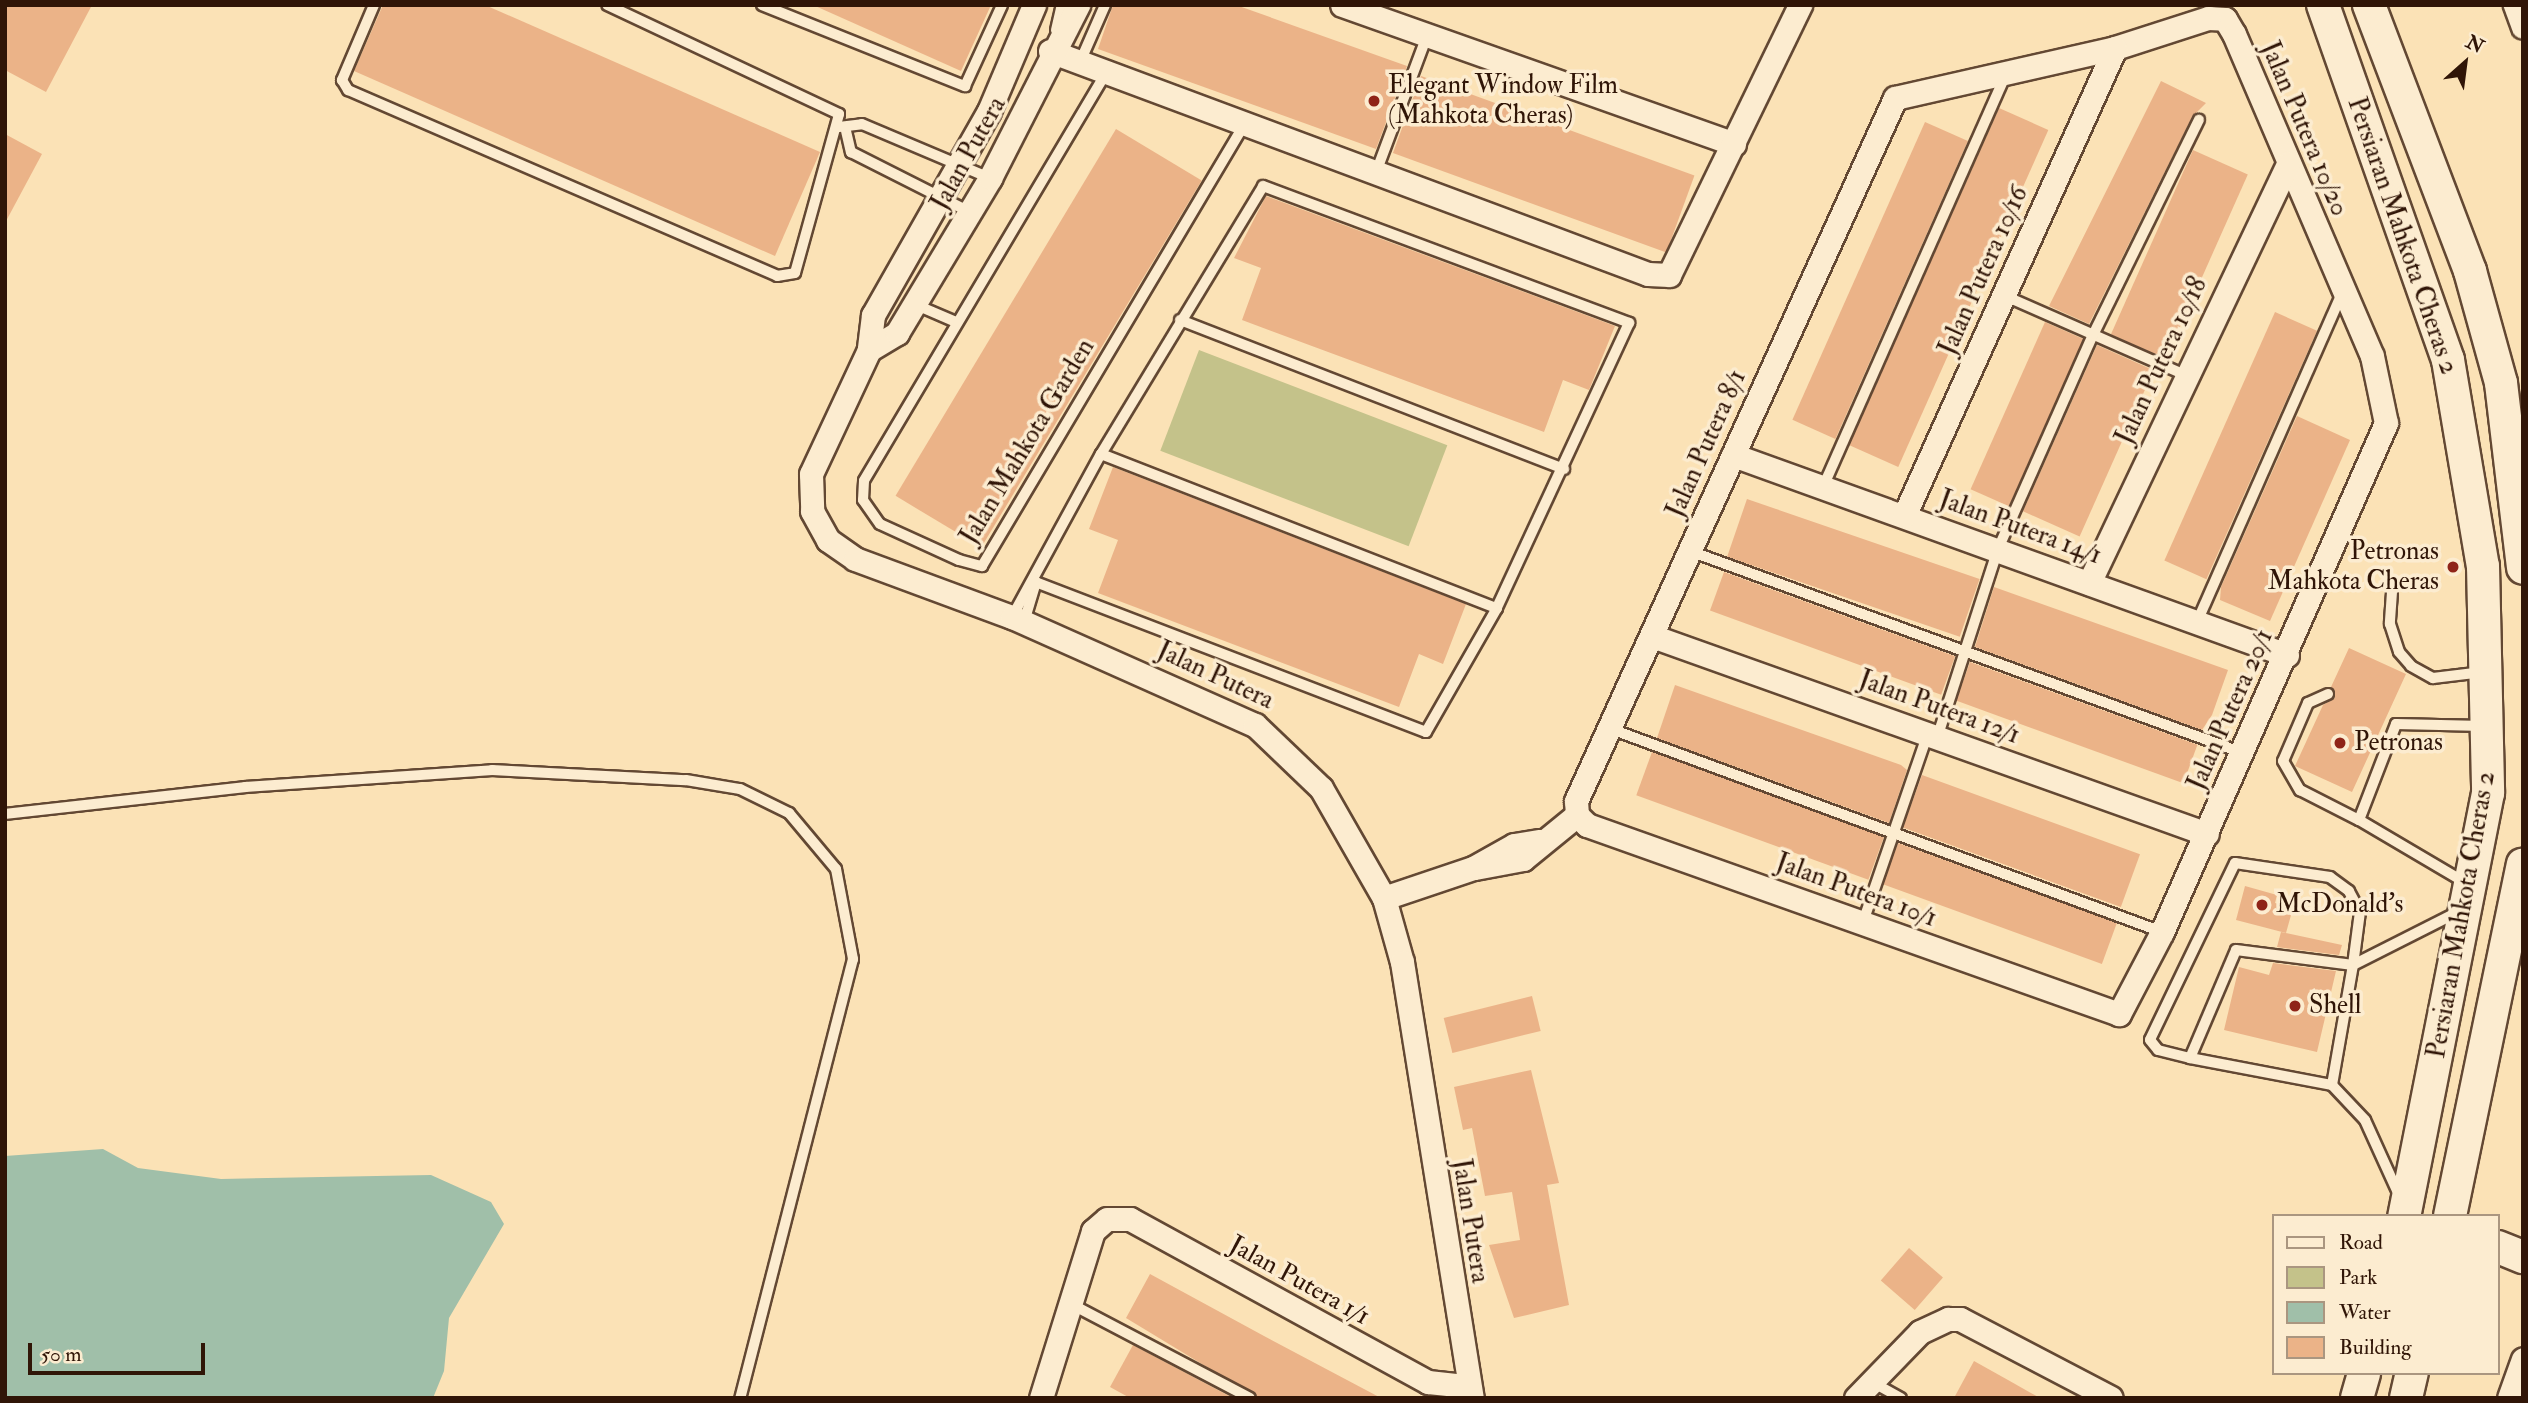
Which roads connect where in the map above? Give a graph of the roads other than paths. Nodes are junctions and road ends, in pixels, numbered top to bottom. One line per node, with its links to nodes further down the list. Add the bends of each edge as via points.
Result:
1 (374, 5): 24 (lane, via 342,80 348,90 777,276 795,272 804,256)
2 (607, 5): 24 (lane, via 828,104 839,114)
3 (762, 5): 4 (lane, via 965,86)
4 (1002, 5)
5 (1034, 5): 27 (street, Jalan Putera)
6 (1062, 5): 17 (lane)
7 (1078, 5): 17 (street, Jalan Putera)
8 (1105, 5): 18 (lane)
9 (1342, 5): 15 (street)
10 (1800, 5): 25 (street)
11 (2323, 5): 58 (street, Persiaran Mahkota Cheras 2, via 2448,360 2482,540)
12 (2369, 5): 48 (street, Persiaran Mahkota Cheras 2, via 2470,271 2501,383)
13 (2515, 5): 14 (street)
14 (2523, 27)
15 (1427, 36): 25 (street); 28 (lane)
16 (2115, 48): 20 (street, Jalan Putera 10/20); 26 (street, Jalan Putera 10/20, via 2208,18 2225,19); 33 (street, Jalan Putera 10/16)
17 (1050, 51): 18 (street); 29 (street, Jalan Putera)
18 (1080, 62): 19 (street)
19 (1106, 73): 23 (street); 36 (lane, Jalan Mahkota Garden)
20 (2006, 74): 21 (street, Jalan Putera 10/20); 44 (lane)
21 (1895, 98): 42 (street, Jalan Putera 8/1)
22 (2199, 120): 37 (lane)
23 (1244, 125): 28 (street); 36 (lane, Jalan Mahkota Garden, via 982,566 880,524 863,500 864,481)
24 (843, 129): 27 (lane, via 862,124); 30 (lane, via 851,152)
25 (1734, 144): 28 (street, via 1669,275 1648,274)
26 (2288, 163): 32 (street, Jalan Putera 10/20); 39 (street, Jalan Putera 10/18)
27 (959, 165): 29 (lane); 30 (street, Jalan Putera)
28 (1375, 175)
29 (990, 178): 31 (street, Jalan Putera)
30 (939, 197): 31 (lane); 38 (street, Jalan Putera, via 873,315)
31 (970, 212): 34 (street, Jalan Putera)
32 (2342, 293): 40 (street, Jalan Putera 10/20, via 2372,356); 54 (lane)
33 (2003, 295): 37 (lane); 45 (street, Jalan Putera 10/16)
34 (914, 304): 36 (lane); 38 (street, Jalan Putera, via 897,333)
35 (1180, 320): 41 (lane); 43 (lane); 43 (lane, via 1263,186 1619,315 1629,323 1626,337)
36 (956, 322)
37 (2093, 335): 39 (lane); 46 (lane)
38 (869, 350): 53 (street, Jalan Putera, via 811,474 809,494 819,526 855,559)
39 (2185, 375): 50 (street, Jalan Putera 10/18)
40 (2386, 423): 57 (street, Jalan Putera 20/1)
41 (1101, 454): 49 (lane); 52 (lane)
42 (1733, 455): 44 (street, Jalan Putera 14/1); 47 (street, Jalan Putera 8/1)
43 (1564, 469): 52 (lane)
44 (1823, 488): 45 (street, Jalan Putera 14/1)
45 (1904, 516): 46 (street, Jalan Putera 14/1)
46 (1998, 550): 50 (street, Jalan Putera 14/1); 56 (lane)
47 (1690, 551): 55 (street, Jalan Putera 8/1); 56 (lane)
48 (2523, 568)
49 (1036, 582): 52 (lane, via 1426,732); 53 (lane)
50 (2090, 583): 54 (street, Jalan Putera 14/1)
51 (2392, 592): 58 (lane, via 2390,624 2399,652 2411,666 2433,677)
52 (1497, 608)
53 (1018, 619): 71 (street, Jalan Putera, via 1274,736 1321,788)
54 (2197, 622): 57 (street, Jalan Putera 14/1)
55 (1652, 636): 61 (street, Jalan Putera 8/1); 62 (street, Jalan Putera 12/1)
56 (1966, 649): 62 (lane); 63 (lane)
57 (2287, 655): 63 (street, Jalan Putera 20/1)
58 (2486, 672): 60 (street, Persiaran Mahkota Cheras 2)
59 (2328, 694): 66 (lane, via 2308,702 2283,761 2300,790)
60 (2489, 727): 66 (lane, via 2390,721); 70 (street, Persiaran Mahkota Cheras 2, via 2488,793)
61 (1611, 729): 65 (street, Jalan Putera 8/1, via 1576,802); 68 (lane)
62 (1933, 736): 67 (street, Jalan Putera 12/1); 68 (lane)
63 (2243, 753): 67 (street, Jalan Putera 20/1)
64 (5, 814): 89 (lane, via 245,787 492,770 699,782 740,789 789,813 836,869 853,959)
65 (1577, 815): 71 (street, via 1540,841 1514,845 1473,868); 73 (street, Jalan Putera 10/1, via 1587,825)
66 (2359, 820): 70 (lane)
67 (2207, 834): 74 (street, Jalan Putera 20/1)
68 (1893, 835): 73 (lane); 74 (lane)
69 (2523, 864): 72 (street, Persiaran Mahkota Cheras 2)
70 (2470, 896): 75 (lane); 79 (street, Persiaran Mahkota Cheras 2)
71 (1384, 898): 88 (street, Jalan Putera, via 1402,962)
72 (2519, 915): 80 (street, Persiaran Mahkota Cheras 2)
73 (1863, 922): 76 (street, Jalan Putera 10/1)
74 (2162, 932): 76 (street, Jalan Putera 20/1)
75 (2353, 965): 77 (lane, via 2236,950); 77 (lane, via 2360,912 2349,891 2330,877 2235,863 2150,1040 2158,1050); 78 (lane)
76 (2119, 1014)
77 (2190, 1058): 78 (lane)
78 (2332, 1084): 79 (lane, via 2365,1120)
79 (2410, 1214)
80 (2450, 1214)
81 (2500, 1248): 82 (street)
82 (2523, 1257)
83 (1071, 1304): 88 (street, Jalan Putera 1/1, via 1093,1231 1107,1219 1130,1219 1427,1382); 90 (street); 91 (lane)
84 (2523, 1359): 96 (street)
85 (2363, 1375): 94 (street)
86 (2412, 1375): 95 (street)
87 (1864, 1390): 92 (lane); 93 (street, via 1933,1322 1960,1319)
88 (1469, 1392)
89 (740, 1398)
90 (1041, 1398)
91 (1250, 1398)
92 (1901, 1398)
93 (2111, 1398)
94 (2357, 1398)
95 (2406, 1398)
96 (2509, 1398)

